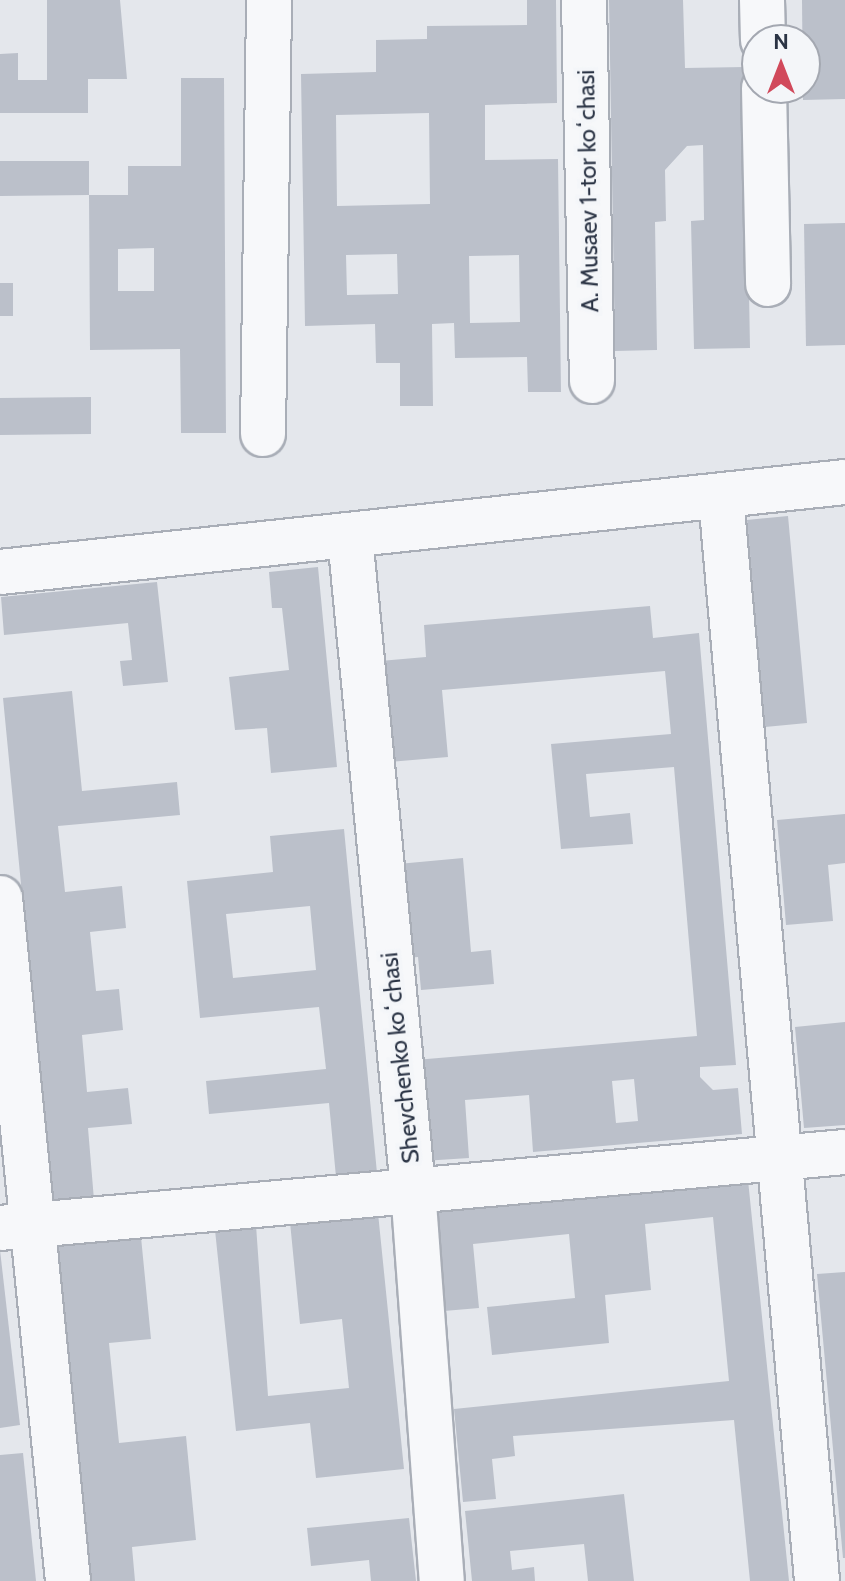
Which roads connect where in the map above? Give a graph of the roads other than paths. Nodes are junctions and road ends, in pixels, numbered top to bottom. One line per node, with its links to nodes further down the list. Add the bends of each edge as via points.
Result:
1 (269, 0): 8 (street)
2 (584, 0): 7 (street, A. Musaev 1-tor koʻchasi)
3 (762, 0): 4 (street)
4 (763, 24)
5 (764, 104): 6 (street)
6 (768, 284)
7 (592, 381)
8 (263, 434)
9 (845, 482): 10 (street)
10 (721, 498): 11 (street); 15 (street)
11 (350, 537): 12 (street); 16 (street, Shevchenko koʻchasi)
12 (0, 572)
13 (0, 898): 17 (street)
14 (845, 1152): 15 (street)
15 (776, 1159): 16 (street); 20 (street)
16 (413, 1189): 17 (street); 19 (street, Shevchenko koʻchasi)
17 (15, 1226): 18 (street)
18 (68, 1581)
19 (442, 1581)
20 (817, 1581)

